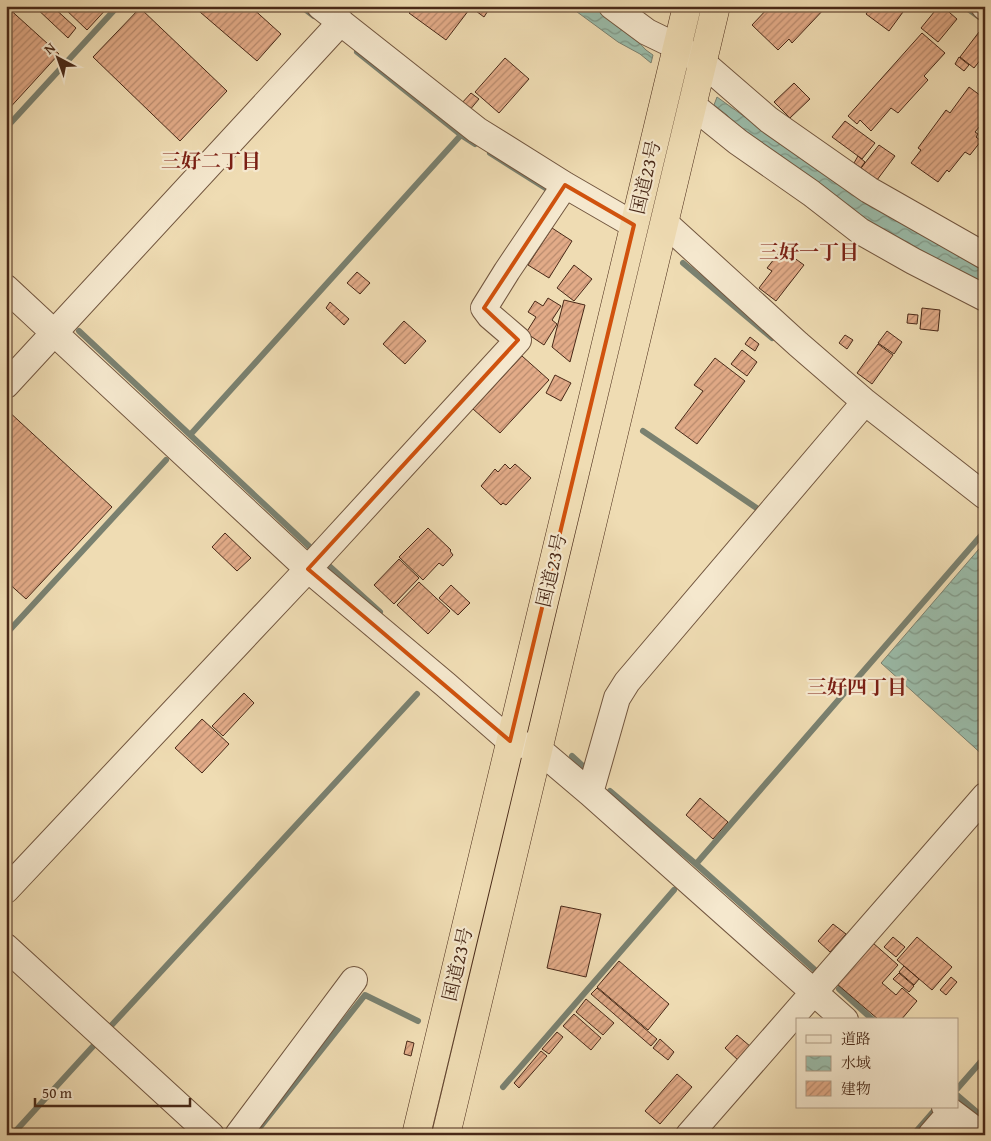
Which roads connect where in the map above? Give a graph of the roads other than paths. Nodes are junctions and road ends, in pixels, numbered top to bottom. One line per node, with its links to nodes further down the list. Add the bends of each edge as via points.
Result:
1 (320, 6): 5 (street)
2 (612, 6): 6 (street, via 647,32)
3 (687, 6): 6 (highway, 国道23号)
4 (716, 6): 7 (highway, 国道23号)
5 (341, 22): 9 (street, via 477,130); 15 (street)
6 (676, 46): 7 (street); 11 (highway, 国道23号)
7 (702, 62): 8 (highway, 国道23号); 12 (street, via 769,120 869,190)
8 (692, 104): 10 (highway, 国道23号); 14 (street, via 738,142 860,231)
9 (565, 185): 11 (street); 19 (street, via 484,308 518,340)
10 (665, 223): 17 (street); 21 (highway, 国道23号)
11 (634, 225): 20 (highway, 国道23号)
12 (985, 256)
13 (6, 288): 15 (street)
14 (985, 298)
15 (55, 333): 16 (street); 19 (street)
16 (6, 385)
17 (865, 402): 18 (street); 22 (street, via 627,682 618,698)
18 (985, 496)
19 (308, 569): 20 (street); 24 (street)
20 (510, 740): 21 (street); 32 (highway, 国道23号)
21 (538, 749): 22 (street); 33 (highway, 国道23号)
22 (590, 792): 27 (street)
23 (985, 796): 27 (street)
24 (6, 890)
25 (6, 947): 30 (street)
26 (354, 980): 31 (street)
27 (813, 992): 28 (street); 34 (street)
28 (843, 1018)
29 (948, 1110): 35 (street); 36 (street)
30 (212, 1135)
31 (238, 1135)
32 (416, 1135)
33 (446, 1135)
34 (689, 1135)
35 (931, 1135)
36 (982, 1135)

